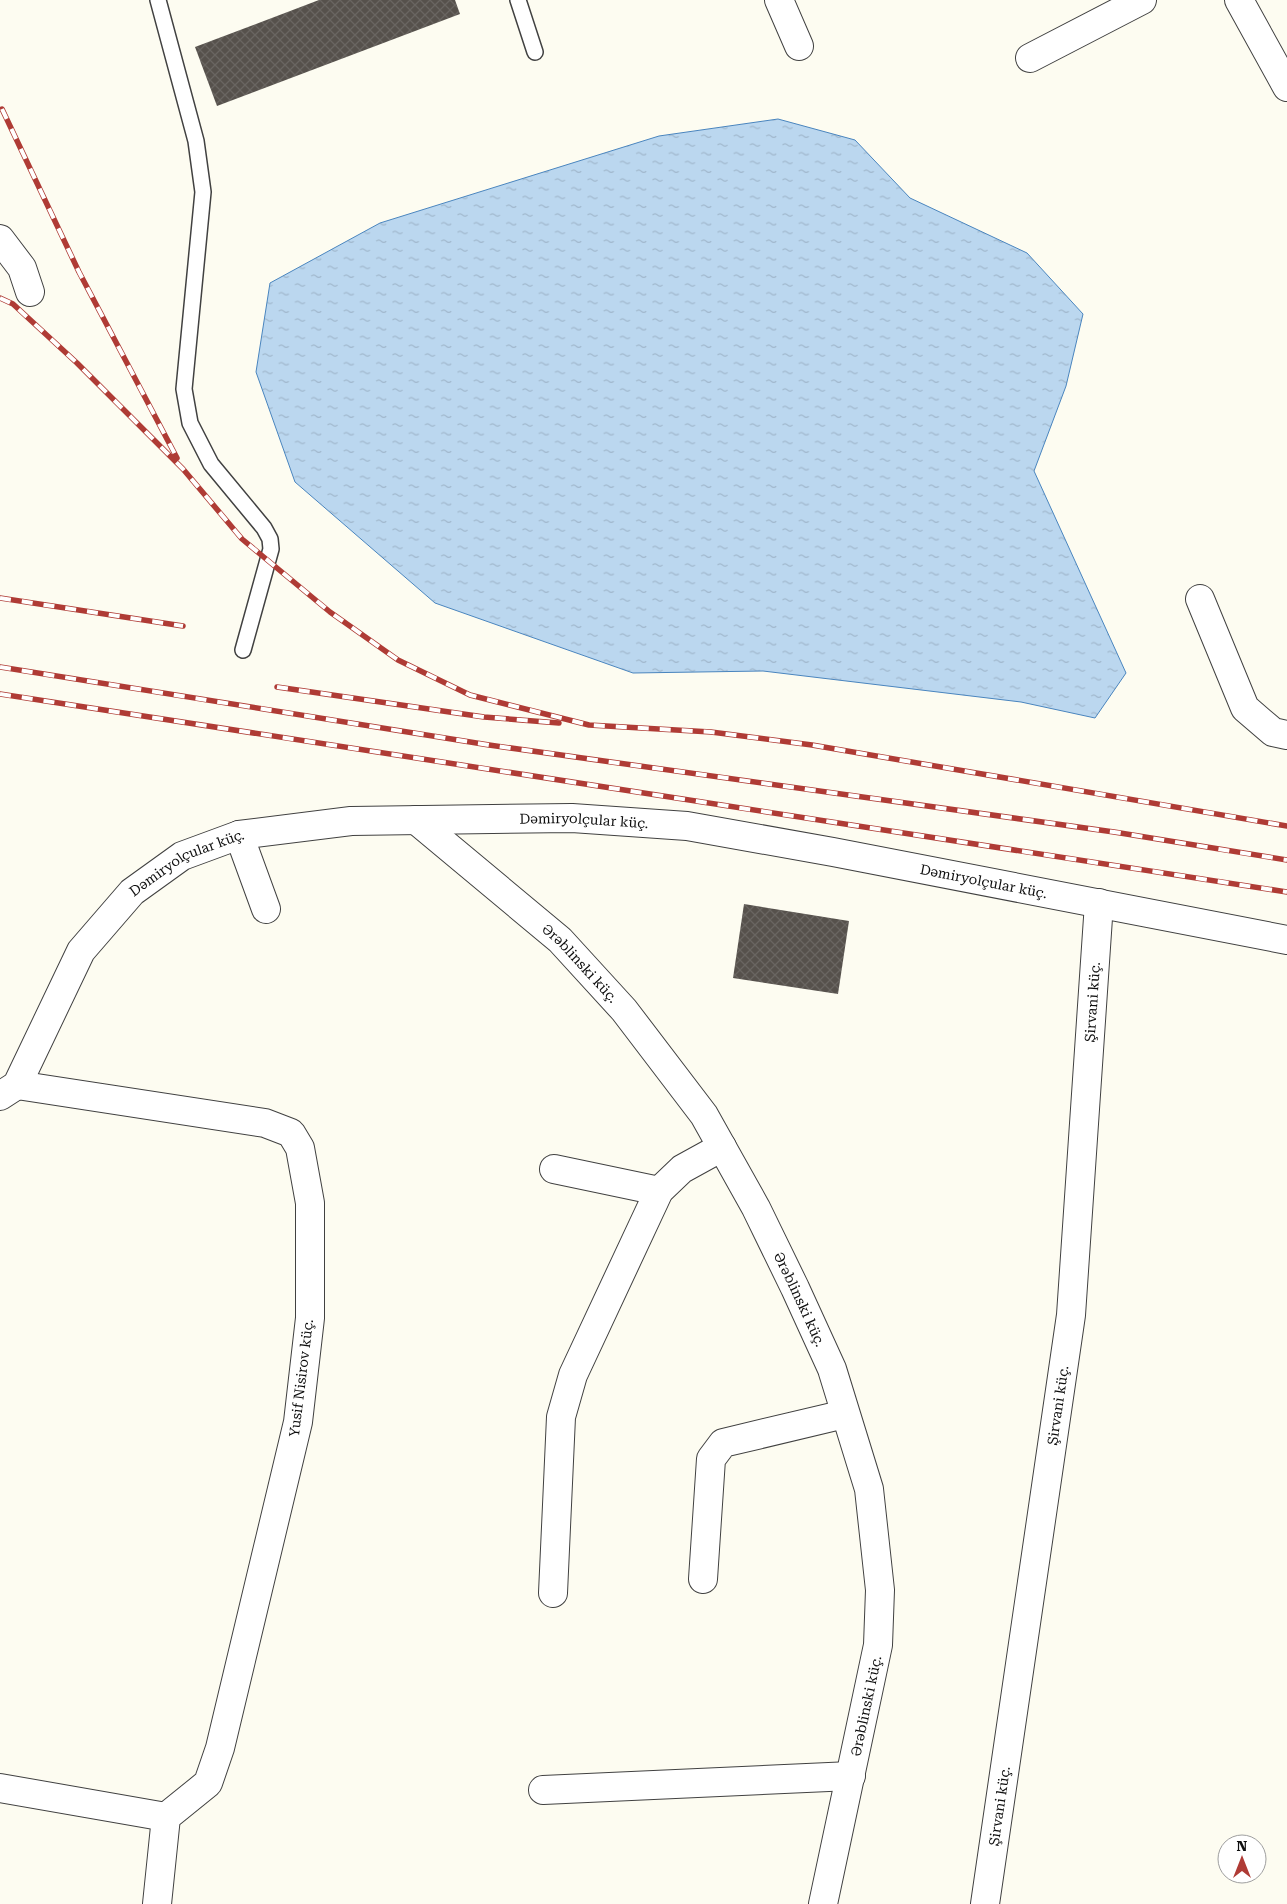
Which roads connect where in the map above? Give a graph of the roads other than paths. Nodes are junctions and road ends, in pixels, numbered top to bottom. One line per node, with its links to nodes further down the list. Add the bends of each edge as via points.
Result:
1 (518, 0): 7 (lane)
2 (778, 0): 6 (street)
3 (1142, 0): 8 (street)
4 (1239, 0): 9 (street)
5 (162, 1): 13 (lane, via 196,141 203,192 184,389 190,423 211,464 270,539 271,549)
6 (799, 46)
7 (535, 52)
8 (1030, 58)
9 (1287, 87)
10 (0, 239): 11 (street, via 22,268)
11 (30, 292)
12 (1200, 599): 14 (street, via 1245,708 1273,732)
13 (243, 650)
14 (1287, 735)
15 (416, 820): 16 (street, Dəmiryolçular küç., via 351,821); 17 (street, Dəmiryolçular küç., via 572,818 687,826); 21 (street, Ərəblinski küç., via 560,940 624,1010 704,1115)
16 (239, 835): 18 (street); 20 (street, Dəmiryolçular küç., via 182,856 132,892 81,951)
17 (1099, 903): 19 (street, Dəmiryolçular küç.); 33 (street, Şirvani küç., via 1071,1315)
18 (266, 909)
19 (1287, 940)
20 (9, 1090): 30 (street, Yusif Nisirov küç., via 265,1123 291,1133 300,1148 310,1203 310,1318 298,1422 220,1748 208,1783)
21 (722, 1147): 23 (street, via 682,1169); 24 (street, Ərəblinski küç., via 795,1288 832,1370)
22 (554, 1169): 23 (street)
23 (659, 1191): 26 (street, via 573,1375 561,1417)
24 (845, 1414): 25 (street, via 723,1443 711,1458); 27 (street, Ərəblinski küç., via 869,1489 880,1590 878,1645)
25 (702, 1579)
26 (552, 1593)
27 (851, 1776): 29 (street); 32 (street, Ərəblinski küç.)
28 (0, 1788): 30 (street)
29 (543, 1790)
30 (166, 1817): 31 (street)
31 (157, 1904)
32 (823, 1904)
33 (985, 1904)

